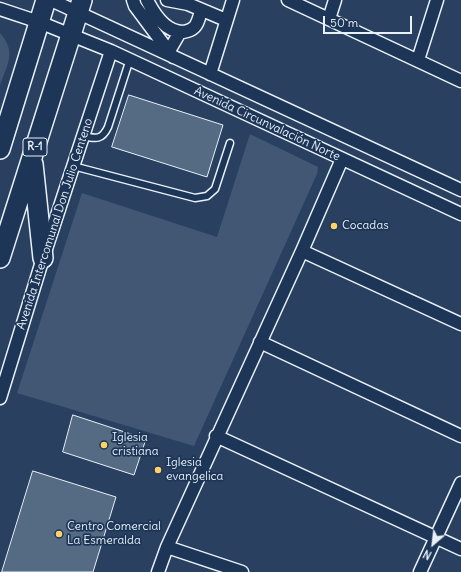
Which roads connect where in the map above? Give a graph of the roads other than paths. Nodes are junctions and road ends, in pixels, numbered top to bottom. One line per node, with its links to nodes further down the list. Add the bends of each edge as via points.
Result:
1 (46, 0): 16 (main road)
2 (51, 0): 11 (street, Avenida Circunvalación Norte)
3 (133, 0): 20 (street)
4 (162, 0): 10 (street)
5 (167, 0): 13 (street, via 188,4)
6 (233, 0): 15 (street)
7 (288, 0): 14 (street)
8 (335, 0): 14 (street)
9 (437, 0): 22 (street)
10 (148, 1): 17 (street, via 165,26)
11 (80, 6): 18 (main road, R-1); 20 (street, Avenida Circunvalación Norte)
12 (0, 10): 16 (street, Avenida Circunvalación Norte)
13 (201, 10): 15 (street); 17 (street, via 196,25 192,29)
14 (329, 19): 22 (street)
15 (226, 20): 23 (street)
16 (39, 22): 18 (street, Avenida Circunvalación Norte); 27 (main road)
17 (180, 32): 20 (street)
18 (71, 35): 19 (street, Avenida Circunvalación Norte); 28 (main road, R-1)
19 (111, 51): 21 (street, Avenida Circunvalación Norte); 25 (street, Avenida Intercomunal Don Julio Centeno)
20 (171, 55): 23 (street, Avenida Circunvalación Norte)
21 (130, 59): 25 (lane, via 105,133 94,138); 29 (street, Avenida Circunvalación Norte)
22 (418, 60): 24 (street)
23 (210, 74): 31 (street, Avenida Circunvalación Norte)
24 (461, 81)
25 (83, 136): 30 (street, Avenida Intercomunal Don Julio Centeno)
26 (230, 143): 30 (lane, via 214,189 207,196 196,198)
27 (0, 148)
28 (32, 156): 34 (main road, R-1); 35 (main road)
29 (342, 159): 32 (street, Avenida Circunvalación Norte); 33 (street)
30 (74, 166): 35 (street, Avenida Intercomunal Don Julio Centeno)
31 (461, 190)
32 (461, 214)
33 (302, 250): 36 (street); 37 (street)
34 (0, 258)
35 (43, 258): 38 (street, Avenida Intercomunal Don Julio Centeno)
36 (461, 324)
37 (260, 342): 39 (street); 40 (street)
38 (0, 398)
39 (216, 436): 42 (street); 43 (street)
40 (461, 436)
41 (461, 483): 42 (street)
42 (436, 537): 44 (street); 47 (street)
43 (167, 547): 45 (street); 46 (street)
44 (461, 549)
45 (158, 572)
46 (242, 572)
47 (420, 572)

